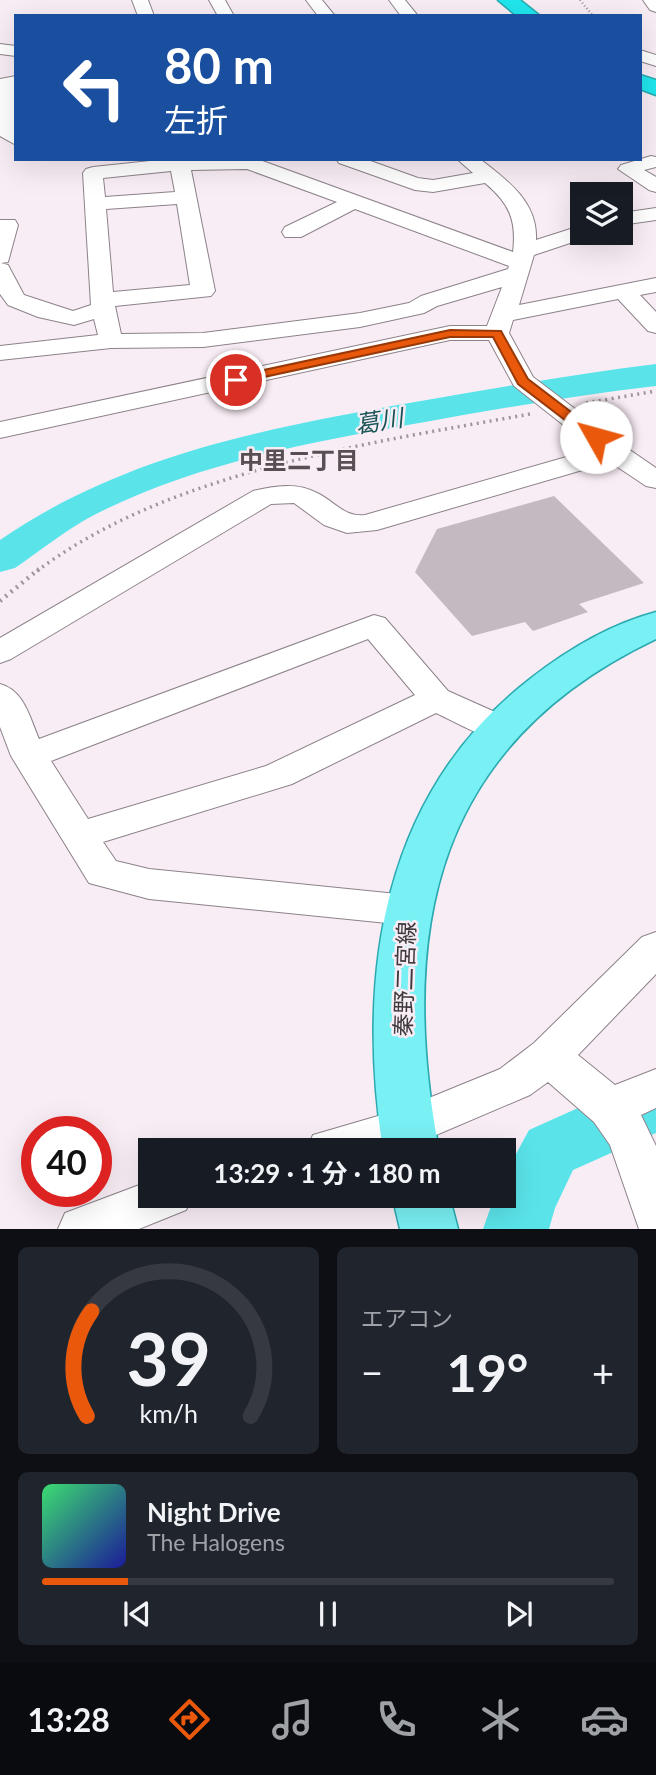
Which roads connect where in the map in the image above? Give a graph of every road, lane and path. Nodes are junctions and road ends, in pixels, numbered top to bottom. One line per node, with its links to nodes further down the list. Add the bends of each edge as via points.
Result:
1 (314, 0): 8 (street)
2 (397, 0): 9 (street)
3 (492, 0): 10 (highway)
4 (507, 0): 11 (highway)
5 (580, 0): 12 (path)
6 (651, 0): 7 (street)
7 (656, 7)
8 (325, 14)
9 (408, 14)
10 (511, 14)
11 (527, 14)
12 (591, 14)
13 (14, 81): 14 (street, via 6,83 8,134)
14 (14, 137)
15 (352, 161): 20 (street, via 433,186)
16 (469, 161): 20 (street)
17 (651, 162): 21 (street, via 628,169)
18 (129, 163): 19 (street); 24 (street, via 93,173)
19 (180, 164): 22 (street); 23 (street, via 249,163)
20 (488, 176): 31 (street, via 519,207 527,226)
21 (656, 186)
22 (186, 197): 24 (street); 35 (street, via 203,291)
23 (355, 201): 28 (street); 31 (street)
24 (94, 204): 35 (street)
25 (656, 214): 26 (street)
26 (633, 217)
27 (7, 225): 30 (street)
28 (293, 232)
29 (570, 237): 31 (street)
30 (0, 257)
31 (520, 262): 36 (street); 38 (street, via 406,311 360,320 203,340)
32 (0, 270): 35 (street, via 16,300 46,312 74,318)
33 (656, 285): 34 (street)
34 (625, 293): 36 (street); 37 (street)
35 (103, 304): 38 (street)
36 (500, 324): 41 (street, via 523,381); 42 (street)
37 (656, 326)
38 (111, 341): 39 (street)
39 (0, 353)
40 (656, 391): 41 (path)
41 (559, 408): 43 (street)
42 (0, 430)
43 (614, 452): 44 (street); 46 (street, via 353,526 334,521 306,498 263,497)
44 (656, 480)
45 (656, 624): 49 (main road, 秦野二宮線, via 568,671)
46 (0, 652)
47 (0, 695): 50 (street)
48 (436, 699): 49 (street); 50 (street, via 374,625); 51 (street, via 279,775)
49 (501, 728): 52 (main road, 秦野二宮線, via 452,792 417,871)
50 (29, 756): 51 (street)
51 (78, 836): 52 (street, via 103,873 149,884)
52 (407, 910): 57 (main road, 秦野二宮線, via 399,1003)
53 (656, 948): 54 (street)
54 (549, 1056): 56 (street); 58 (street, via 515,1082)
55 (656, 1088): 56 (street)
56 (620, 1122): 61 (street)
57 (409, 1138)
58 (411, 1138)
59 (138, 1207): 62 (street)
60 (423, 1208): 63 (main road)
61 (656, 1215)
62 (82, 1229)
63 (429, 1229)

